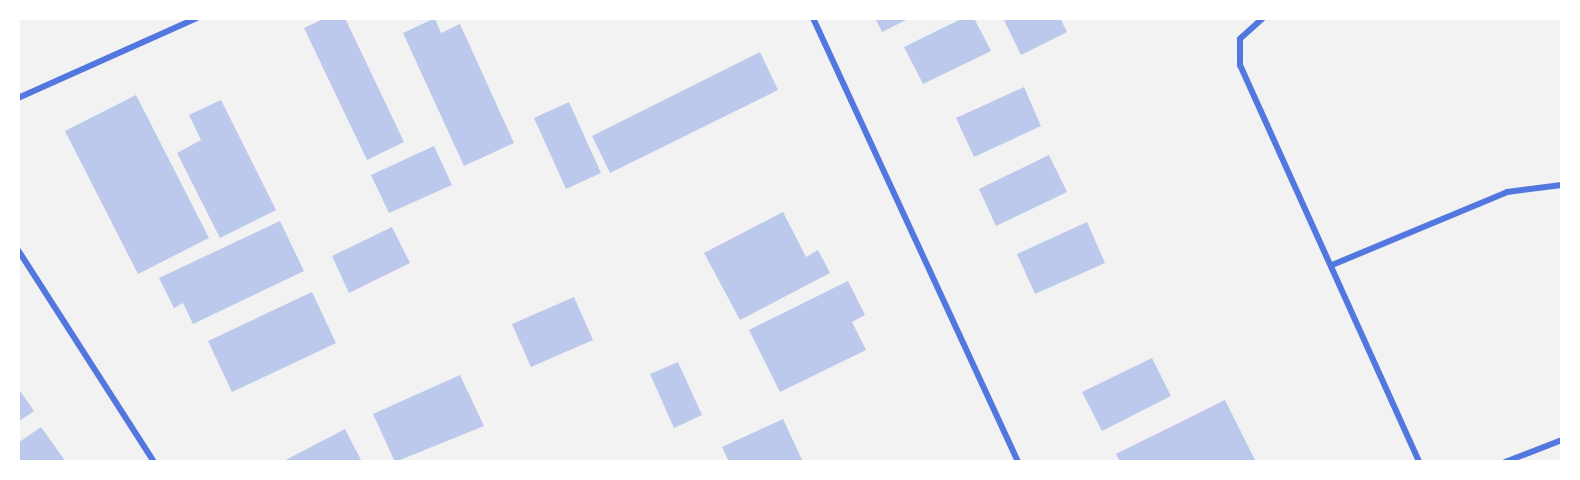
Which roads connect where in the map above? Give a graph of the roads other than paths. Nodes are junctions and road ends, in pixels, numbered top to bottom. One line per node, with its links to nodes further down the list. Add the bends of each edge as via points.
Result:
1 (197, 18): 4 (street)
2 (813, 18): 10 (street)
3 (1263, 18): 7 (street, via 1240,39 1240,65)
4 (18, 98)
5 (1562, 185): 7 (street, via 1507,192)
6 (18, 250): 9 (street)
7 (1332, 265): 11 (street)
8 (1562, 440): 12 (street)
9 (154, 462)
10 (1018, 462)
11 (1419, 462)
12 (1505, 462)

